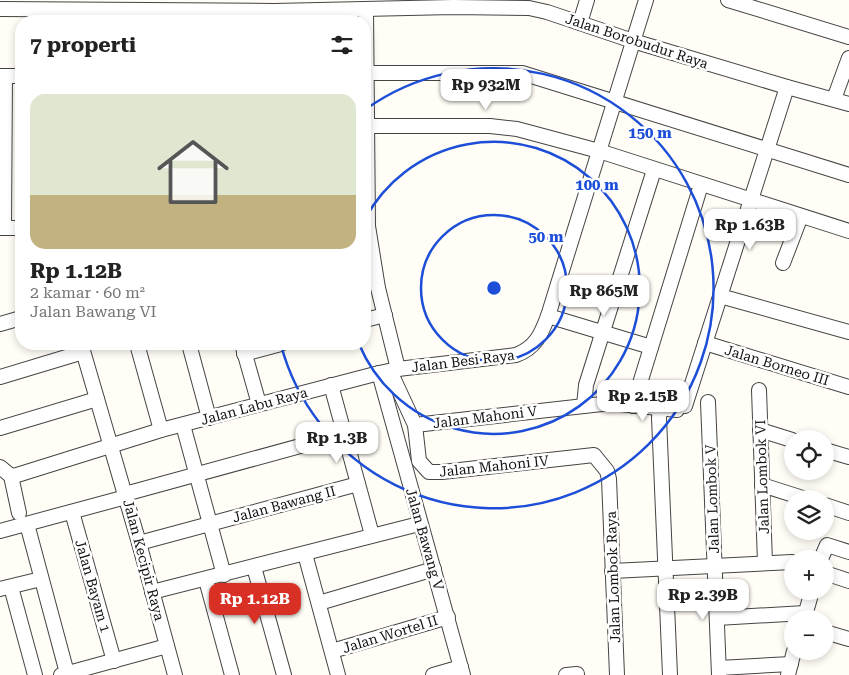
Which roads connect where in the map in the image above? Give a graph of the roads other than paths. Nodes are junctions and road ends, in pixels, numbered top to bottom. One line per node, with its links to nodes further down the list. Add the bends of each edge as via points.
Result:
1 (587, 0): 12 (street)
2 (646, 0): 14 (street, Jalan Besi Raya)
3 (728, 0): 13 (street)
4 (453, 4): 8 (street, Jalan Borobudur Raya); 12 (street, Jalan Borobudur Raya, via 529,8)
5 (223, 5): 7 (street, Jalan Borobudur Raya); 10 (street, Jalan Borobudur Raya)
6 (7, 6): 9 (street, Jalan Borobudur Raya)
7 (274, 6): 8 (street, Jalan Borobudur Raya)
8 (366, 10): 11 (street)
9 (62, 15)
10 (128, 15)
11 (366, 15)
12 (580, 23): 14 (street, Jalan Borobudur Raya)
13 (849, 37)
14 (633, 41): 19 (street, Jalan Borobudur Raya); 21 (street, Jalan Besi Raya)
15 (849, 58): 20 (street)
16 (371, 74): 21 (street, via 514,72)
17 (2, 76): 18 (street); 23 (street)
18 (15, 76)
19 (787, 87): 20 (street, Jalan Borobudur Raya); 26 (street)
20 (834, 99): 22 (street, Jalan Borobudur Raya)
21 (613, 102): 25 (street, Jalan Besi Raya); 26 (street)
22 (849, 104)
23 (3, 125): 28 (street)
24 (371, 126): 25 (street, via 503,127)
25 (599, 151): 27 (street); 41 (street, Jalan Besi Raya)
26 (766, 151): 29 (street); 31 (street)
27 (654, 170): 30 (street); 44 (street)
28 (2, 175): 33 (street)
29 (849, 176)
30 (701, 185): 31 (street); 47 (street)
31 (751, 200): 32 (street); 38 (street)
32 (801, 216): 35 (street); 37 (street)
33 (2, 228): 34 (street)
34 (15, 228)
35 (849, 231)
36 (371, 248): 39 (street)
37 (783, 263)
38 (720, 296): 45 (street); 46 (street)
39 (384, 315): 40 (street); 53 (street)
40 (371, 316)
41 (548, 316): 44 (street); 53 (street, Jalan Besi Raya, via 536,342 516,355)
42 (15, 320): 43 (street)
43 (0, 324)
44 (603, 332): 47 (street); 61 (street, via 586,386)
45 (849, 332)
46 (705, 343): 56 (street, Jalan Borneo III); 63 (street, Jalan Mahoni V, via 681,408)
47 (651, 347): 62 (street)
48 (76, 350): 54 (street)
49 (83, 350): 58 (street, Jalan Kecipir Raya)
50 (139, 350): 68 (street)
51 (191, 350): 64 (street)
52 (243, 350): 60 (street)
53 (389, 371): 55 (street, Jalan Labu Raya); 66 (street, Jalan Mahoni V); 87 (street, Jalan Bawang V)
54 (0, 376)
55 (331, 385): 60 (street, Jalan Labu Raya); 70 (street)
56 (849, 386)
57 (758, 390): 69 (street, Jalan Lombok VI)
58 (97, 399): 67 (street); 72 (street, Jalan Kecipir Raya)
59 (708, 402): 96 (street, Jalan Lombok V)
60 (259, 404): 64 (street, Jalan Labu Raya)
61 (584, 406): 62 (street, Jalan Mahoni V, via 611,403); 66 (street, Jalan Mahoni V)
62 (633, 406): 63 (street, Jalan Mahoni V)
63 (660, 413): 98 (street)
64 (209, 418): 65 (street, Jalan Labu Raya)
65 (183, 425): 68 (street, Jalan Labu Raya); 77 (street)
66 (415, 425): 76 (street, Jalan Mahoni IV, via 418,458 421,465 431,472 594,455)
67 (0, 428)
68 (161, 430): 72 (street, Jalan Labu Raya)
69 (760, 430): 71 (street); 79 (street, Jalan Lombok VI)
70 (344, 434): 77 (street); 78 (street)
71 (784, 438)
72 (111, 446): 75 (street, Jalan Labu Raya); 81 (street, Jalan Kecipir Raya)
73 (834, 453): 74 (street)
74 (849, 457)
75 (5, 472): 85 (street)
76 (606, 473): 100 (street, Jalan Lombok Raya)
77 (196, 475): 81 (street); 86 (street)
78 (358, 484): 86 (street, Jalan Bawang II); 89 (street)
79 (762, 485): 80 (street); 95 (street, Jalan Lombok VI)
80 (784, 492)
81 (126, 496): 83 (street); 90 (street, Jalan Kecipir Raya)
82 (834, 508): 84 (street)
83 (72, 512): 85 (street); 116 (street, Jalan Bayam 1)
84 (849, 512)
85 (23, 518): 88 (street); 103 (street)
86 (210, 524): 90 (street, Jalan Bawang II); 101 (street)
87 (419, 524): 89 (street); 99 (street, Jalan Bawang V)
88 (0, 531)
89 (372, 535): 93 (street)
90 (139, 543): 107 (street, Jalan Kecipir Raya)
91 (825, 550): 92 (street, via 827,545)
92 (849, 552)
93 (305, 554): 97 (street); 108 (street)
94 (784, 562): 95 (street)
95 (765, 563): 96 (street)
96 (715, 566): 98 (street); 111 (street, Jalan Lombok V)
97 (254, 567): 101 (street); 124 (street)
98 (665, 568): 100 (street); 128 (street)
99 (434, 569): 108 (street); 110 (street, Jalan Bawang V)
100 (612, 571): 127 (street, Jalan Lombok Raya)
101 (224, 575): 104 (street)
102 (834, 576): 105 (street)
103 (41, 579): 106 (street); 120 (street)
104 (206, 580): 107 (street); 123 (street)
105 (849, 581)
106 (6, 588): 121 (street)
107 (152, 592): 114 (street, Jalan Kecipir Raya)
108 (319, 603): 115 (street)
109 (784, 616): 111 (street)
110 (448, 617): 115 (street, Jalan Wortel II); 118 (street, Jalan Bawang V)
111 (717, 618): 119 (street, Jalan Lombok V)
112 (834, 635): 113 (street)
113 (849, 639)
114 (167, 646): 116 (street); 122 (street, Jalan Kecipir Raya)
115 (332, 651): 125 (street)
116 (114, 661): 120 (street)
117 (793, 667): 119 (street)
118 (462, 671): 126 (street)
119 (719, 672)
120 (64, 674)
121 (35, 675)
122 (175, 675)
123 (232, 675)
124 (284, 675)
125 (338, 675)
126 (433, 675)
127 (616, 675)
128 (670, 675)

